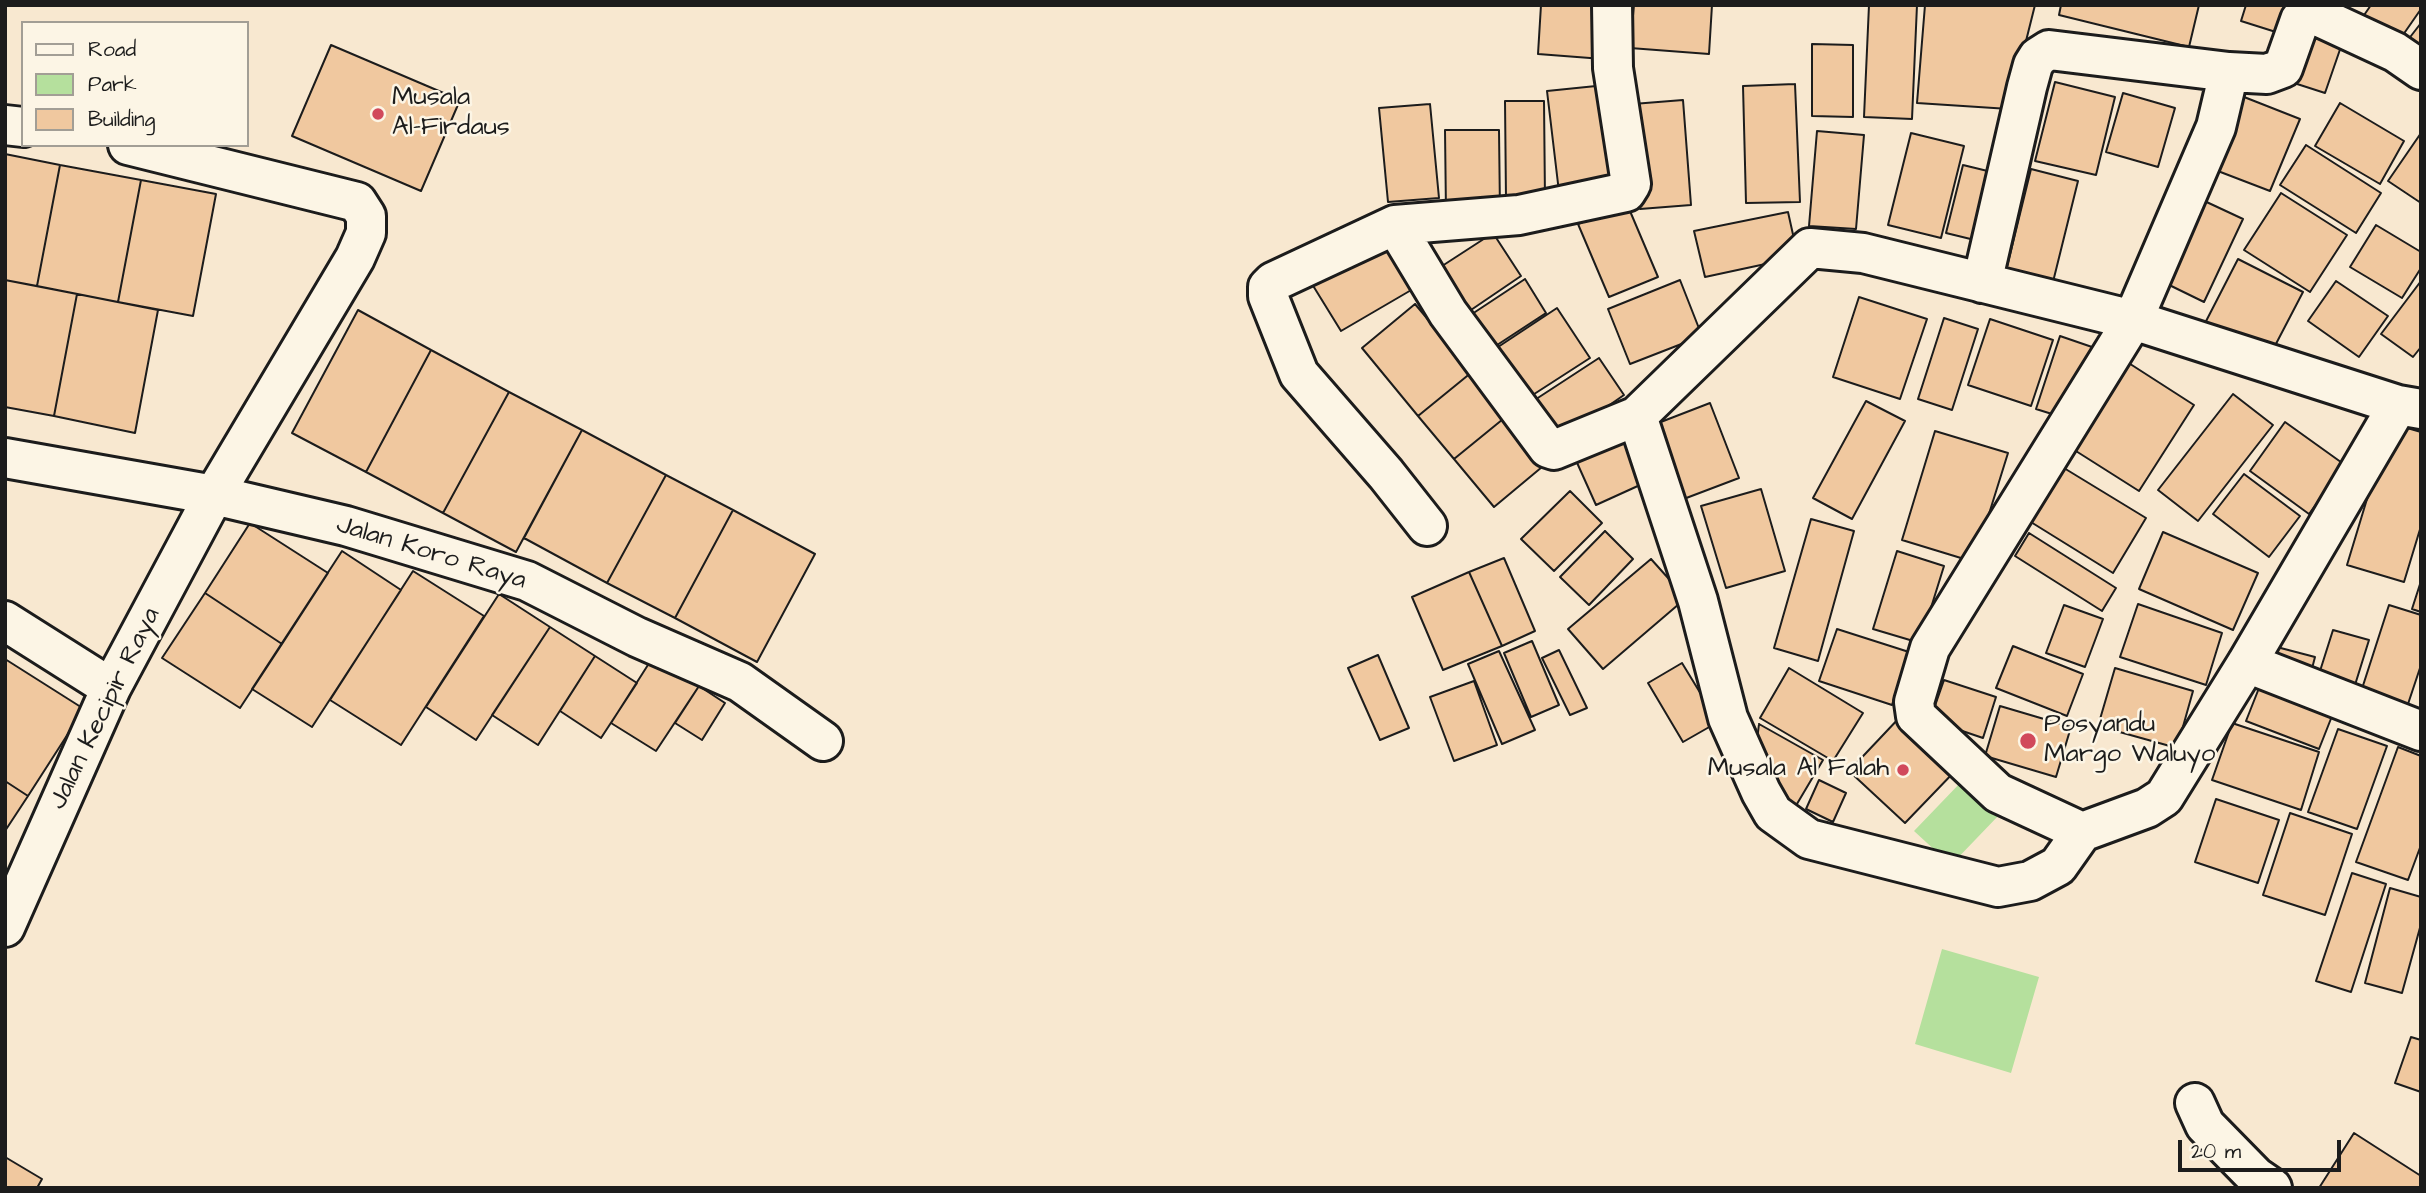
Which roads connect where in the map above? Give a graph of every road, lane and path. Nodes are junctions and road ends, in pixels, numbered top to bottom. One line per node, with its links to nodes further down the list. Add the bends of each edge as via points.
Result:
1 (1612, 5): 5 (street, via 1613,68 1630,189 1519,215)
2 (2421, 70): 3 (street, via 2395,52 2311,13 2300,20 2283,68 2267,74)
3 (2229, 72): 6 (street, via 2049,50 2038,57); 7 (street, via 2216,127)
4 (136, 147): 11 (street, Jalan Kecipir Raya, via 357,202 366,216 366,233 355,258)
5 (1395, 225): 9 (street, via 1448,313 1548,448 1554,450); 12 (street, via 1273,282 1268,296 1299,374)
6 (1982, 283): 7 (street); 9 (street, via 1863,253 1810,248)
7 (2133, 320): 8 (street); 18 (street, via 1930,648 1914,702 1916,716 1998,793)
8 (2409, 407): 14 (street)
9 (1637, 416): 18 (street, via 1698,601 1728,718 1773,813 1809,839 1998,887 2030,881 2058,866)
10 (5, 458): 11 (street, Jalan Koro Raya)
11 (214, 495): 15 (street, Jalan Kecipir Raya); 17 (street, Jalan Koro Raya, via 346,526 527,581 740,682)
12 (1427, 526)
13 (5, 621): 15 (street)
14 (2247, 663): 16 (street); 18 (street, via 2164,797)
15 (111, 688): 19 (street, Jalan Kecipir Raya)
16 (2421, 731)
17 (823, 741)
18 (2082, 832)
19 (5, 927)
20 (2195, 1102): 21 (street, via 2205,1125)
21 (2272, 1188)

